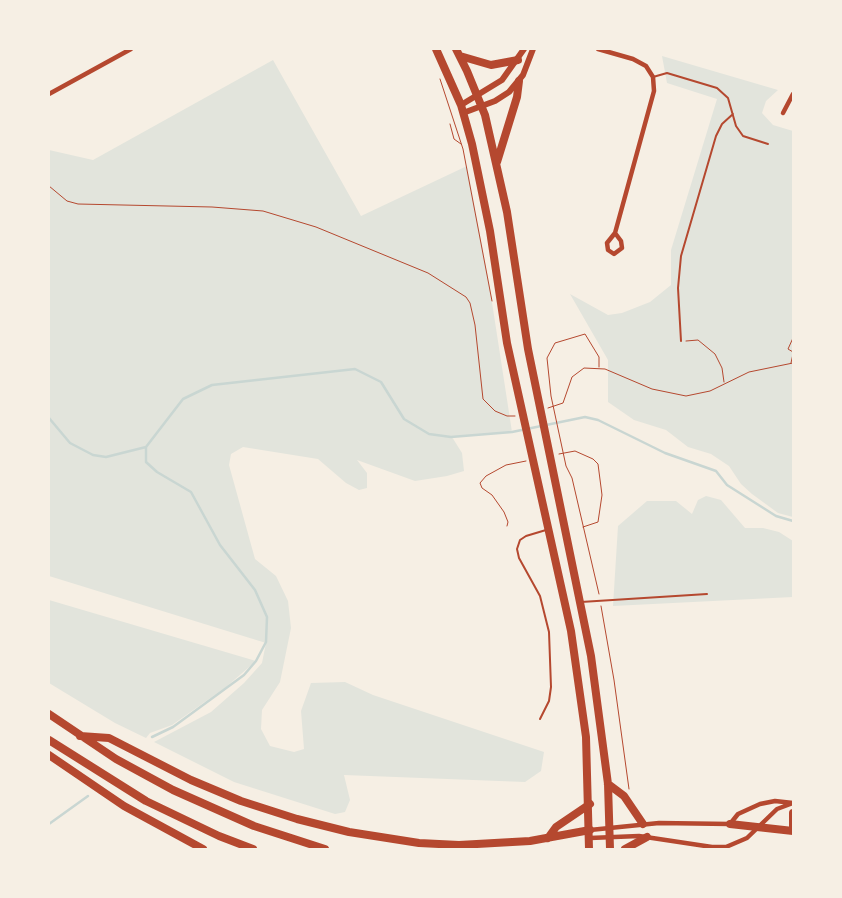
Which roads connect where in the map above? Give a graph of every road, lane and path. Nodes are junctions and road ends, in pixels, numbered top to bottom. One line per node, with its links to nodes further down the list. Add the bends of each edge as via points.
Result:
1 (131, 49): 11 (street)
2 (436, 49): 14 (highway)
3 (524, 49): 7 (main road)
4 (533, 49): 10 (main road)
5 (598, 49): 9 (street, via 640,62)
6 (458, 52): 7 (highway, via 491,65); 13 (highway)
7 (518, 60): 13 (main road, via 502,80)
8 (439, 76): 21 (path)
9 (653, 77): 18 (lane, via 668,73 717,88 728,98); 24 (street, via 652,106)
10 (518, 81): 15 (main road, via 502,97); 22 (highway, via 517,97)
11 (49, 94)
12 (793, 94): 17 (street)
13 (478, 96): 14 (main road); 15 (highway)
14 (460, 105): 16 (highway)
15 (482, 107): 16 (main road); 22 (highway)
16 (464, 113): 34 (highway, via 483,195 503,324)
17 (783, 113)
18 (733, 114): 20 (lane, via 743,136); 27 (lane, via 722,124 716,136 680,256)
19 (450, 124): 21 (path, via 454,139)
20 (768, 144)
21 (462, 145): 25 (path, via 489,296)
22 (497, 162): 37 (highway, via 538,399)
23 (49, 186): 33 (path, via 67,201 78,204 263,210 316,227 428,273 470,303 483,399 495,412)
24 (615, 233): 24 (street, via 622,244 620,251 614,254 606,247)
25 (493, 303)
26 (793, 338): 28 (path, via 788,349)
27 (681, 341): 31 (path, via 698,340 707,346 722,368)
28 (793, 353): 29 (path)
29 (792, 363): 31 (path, via 749,372)
30 (599, 368): 31 (path, via 671,395 700,395); 32 (path, via 580,369 572,377 563,403); 36 (path, via 599,358 584,334 555,343 546,362 566,466 572,478)
31 (725, 383)
32 (542, 410)
33 (516, 416)
34 (548, 529): 39 (lane, via 526,536 520,540 517,549 540,596 549,632 551,687 549,701); 46 (highway, via 580,683)
35 (707, 594): 36 (lane)
36 (600, 601): 37 (lane); 44 (path)
37 (581, 602): 43 (highway)
38 (49, 714): 40 (highway)
39 (540, 719)
40 (80, 736): 55 (highway, via 108,738 241,801 349,832 444,844 508,843); 58 (highway, via 141,773 199,802 254,826)
41 (49, 740): 57 (highway, via 146,800)
42 (49, 755): 56 (highway, via 124,806)
43 (608, 784): 48 (highway, via 624,796); 52 (highway)
44 (630, 793)
45 (793, 803): 49 (street, via 775,801 760,804 738,814); 50 (street, via 777,810)
46 (590, 804): 53 (highway); 55 (highway, via 556,827)
47 (793, 813): 51 (highway)
48 (643, 824): 49 (street); 52 (street)
49 (730, 824): 50 (highway)
50 (759, 825): 51 (highway); 54 (street, via 741,842 726,848)
51 (793, 830)
52 (610, 832): 53 (street); 53 (street); 54 (street); 60 (highway)
53 (590, 834): 55 (highway); 59 (highway)
54 (647, 837): 61 (highway)
55 (548, 838)
56 (203, 849)
57 (253, 849)
58 (325, 849)
59 (589, 849)
60 (610, 849)
61 (625, 849)

